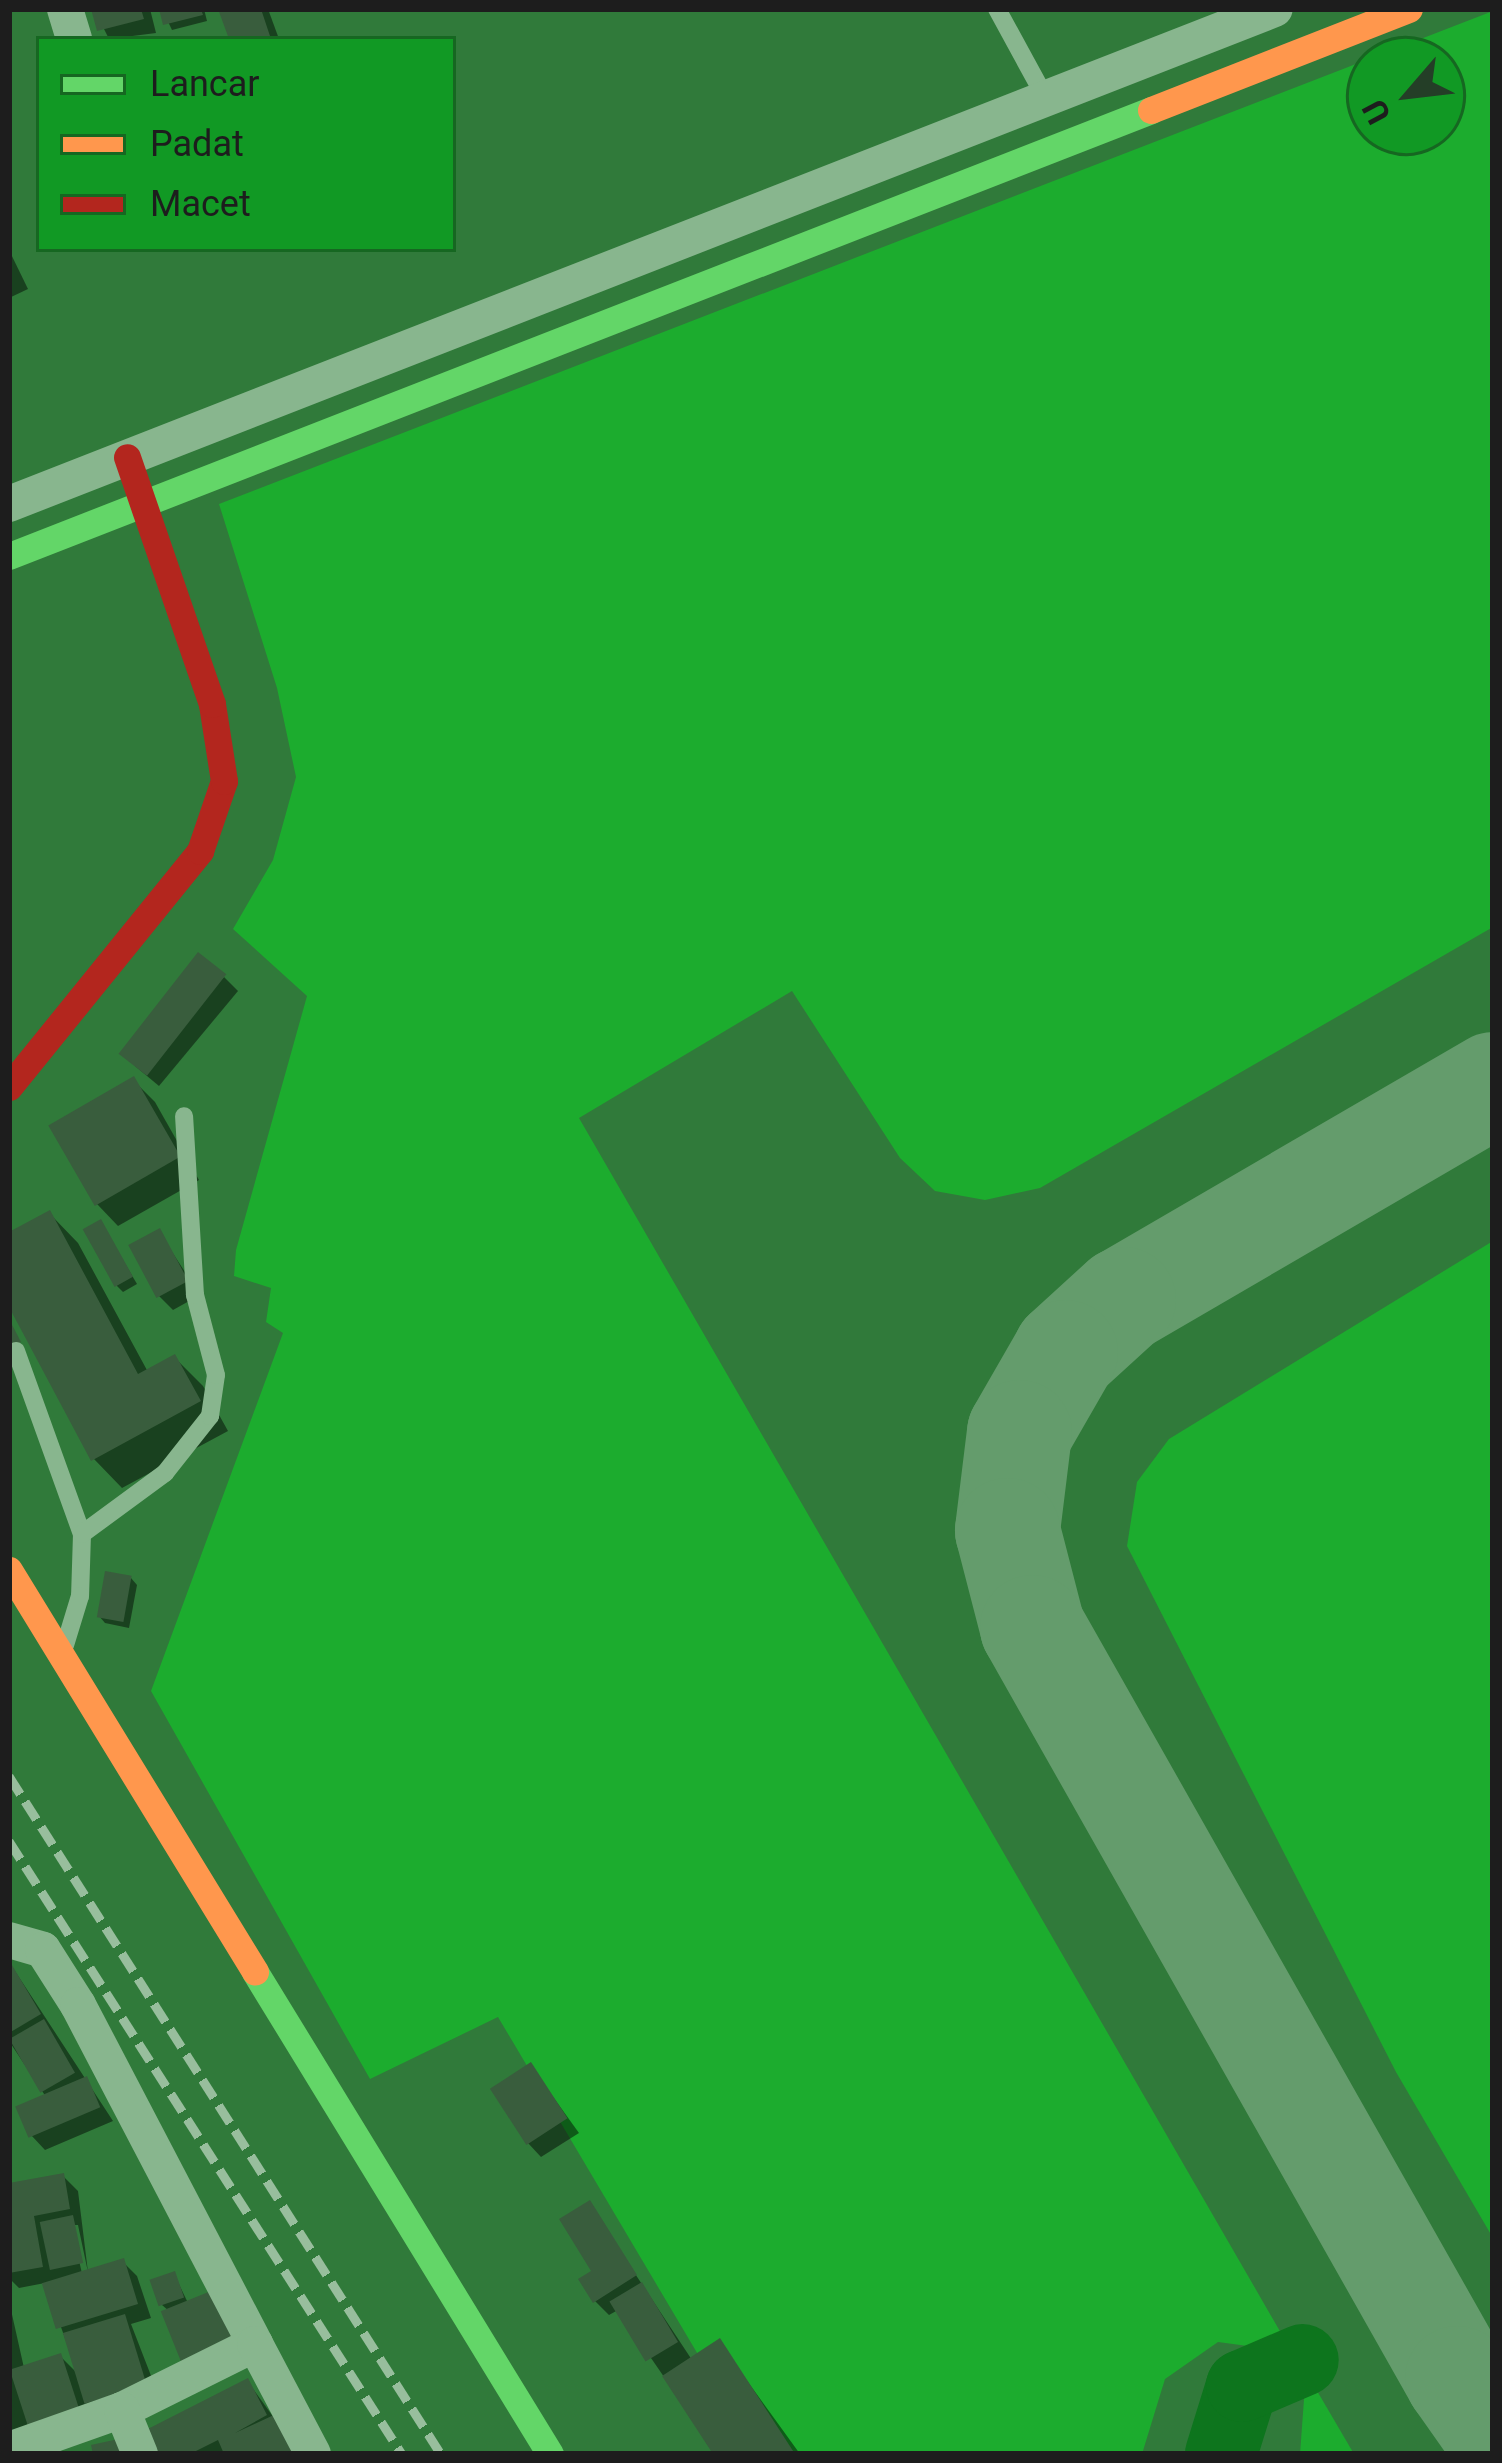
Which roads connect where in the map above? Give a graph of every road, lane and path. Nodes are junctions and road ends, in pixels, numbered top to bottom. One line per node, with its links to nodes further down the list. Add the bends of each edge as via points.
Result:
1 (997, 9): 4 (lane)
2 (1275, 9): 4 (street)
3 (1409, 9): 5 (street)
4 (1035, 103): 5 (street); 6 (street)
5 (1023, 162): 7 (street)
6 (127, 457): 7 (street); 8 (street)
7 (143, 502): 9 (street); 10 (street, via 212,704 224,781 216,817 200,851)
8 (9, 504)
9 (9, 556)
10 (9, 1087)
11 (184, 1116): 13 (lane, via 194,1294 216,1375 210,1416 165,1473)
12 (16, 1351): 13 (lane)
13 (82, 1534): 15 (lane, via 80,1596)
14 (9, 1570): 15 (street)
15 (63, 1653): 22 (street)
16 (9, 1940): 17 (street, via 43,1950 78,2006)
17 (255, 2344): 18 (street); 21 (street)
18 (122, 2410): 19 (street); 20 (street)
19 (9, 2450)
20 (140, 2454)
21 (313, 2454)
22 (550, 2454)

